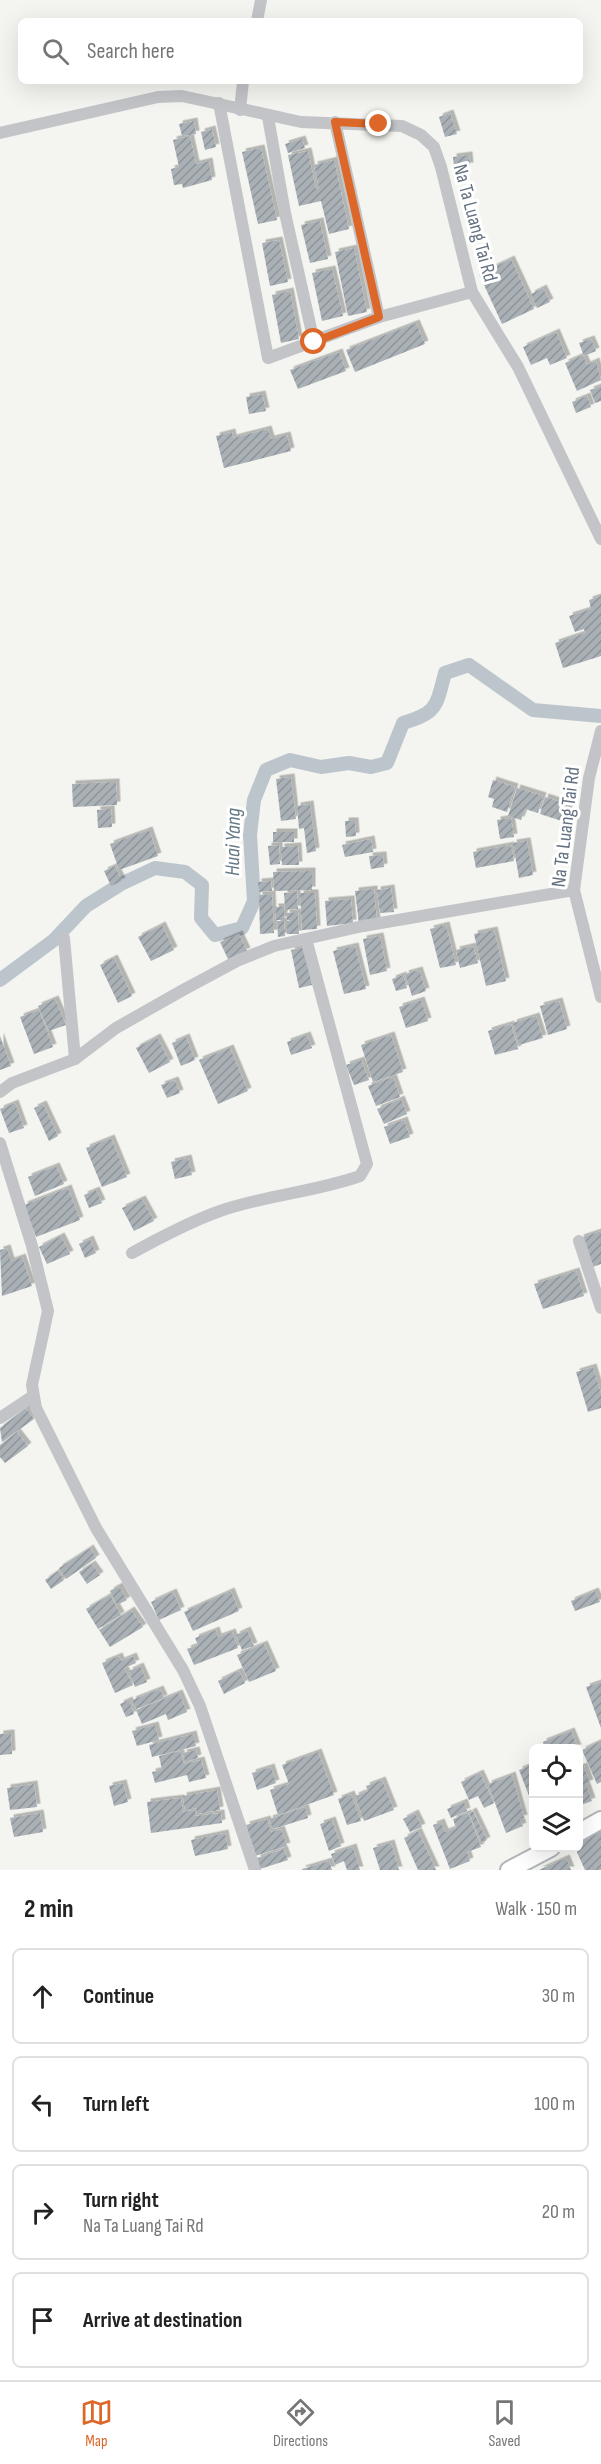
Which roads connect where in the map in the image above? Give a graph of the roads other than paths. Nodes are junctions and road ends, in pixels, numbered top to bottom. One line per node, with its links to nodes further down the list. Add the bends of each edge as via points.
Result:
1 (261, 0): 2 (street)
2 (258, 18)
3 (243, 84): 5 (street)
4 (219, 103): 5 (street, Na Ta Luang Tai Rd); 8 (street, Na Ta Luang Tai Rd, via 182,96 158,98); 11 (street, via 268,358)
5 (240, 110): 6 (street, Na Ta Luang Tai Rd)
6 (268, 117): 7 (street, Na Ta Luang Tai Rd); 11 (street)
7 (335, 122): 9 (street, Na Ta Luang Tai Rd, via 402,126 434,147); 10 (street)
8 (0, 133)
9 (472, 292): 10 (street); 12 (street, Na Ta Luang Tai Rd, via 524,377)
10 (379, 317): 11 (street)
11 (314, 342)
12 (601, 539)
13 (601, 731): 14 (street, Na Ta Luang Tai Rd, via 589,778)
14 (574, 890): 16 (street); 17 (street, Na Ta Luang Tai Rd)
15 (64, 938): 18 (street)
16 (306, 939): 18 (street, via 274,946 237,961 116,1028); 22 (street, via 368,1164 360,1176 332,1186 222,1210)
17 (601, 997)
18 (75, 1059): 19 (street, via 12,1083)
19 (0, 1092)
20 (0, 1143): 24 (street, via 48,1311)
21 (579, 1241): 23 (street)
22 (132, 1253)
23 (601, 1308)
24 (33, 1396): 25 (street); 29 (street, via 96,1528 183,1670 200,1706)
25 (0, 1418)
26 (601, 1820): 27 (main road)
27 (583, 1831)
28 (543, 1852): 30 (main road)
29 (255, 1870)
30 (509, 1870)

